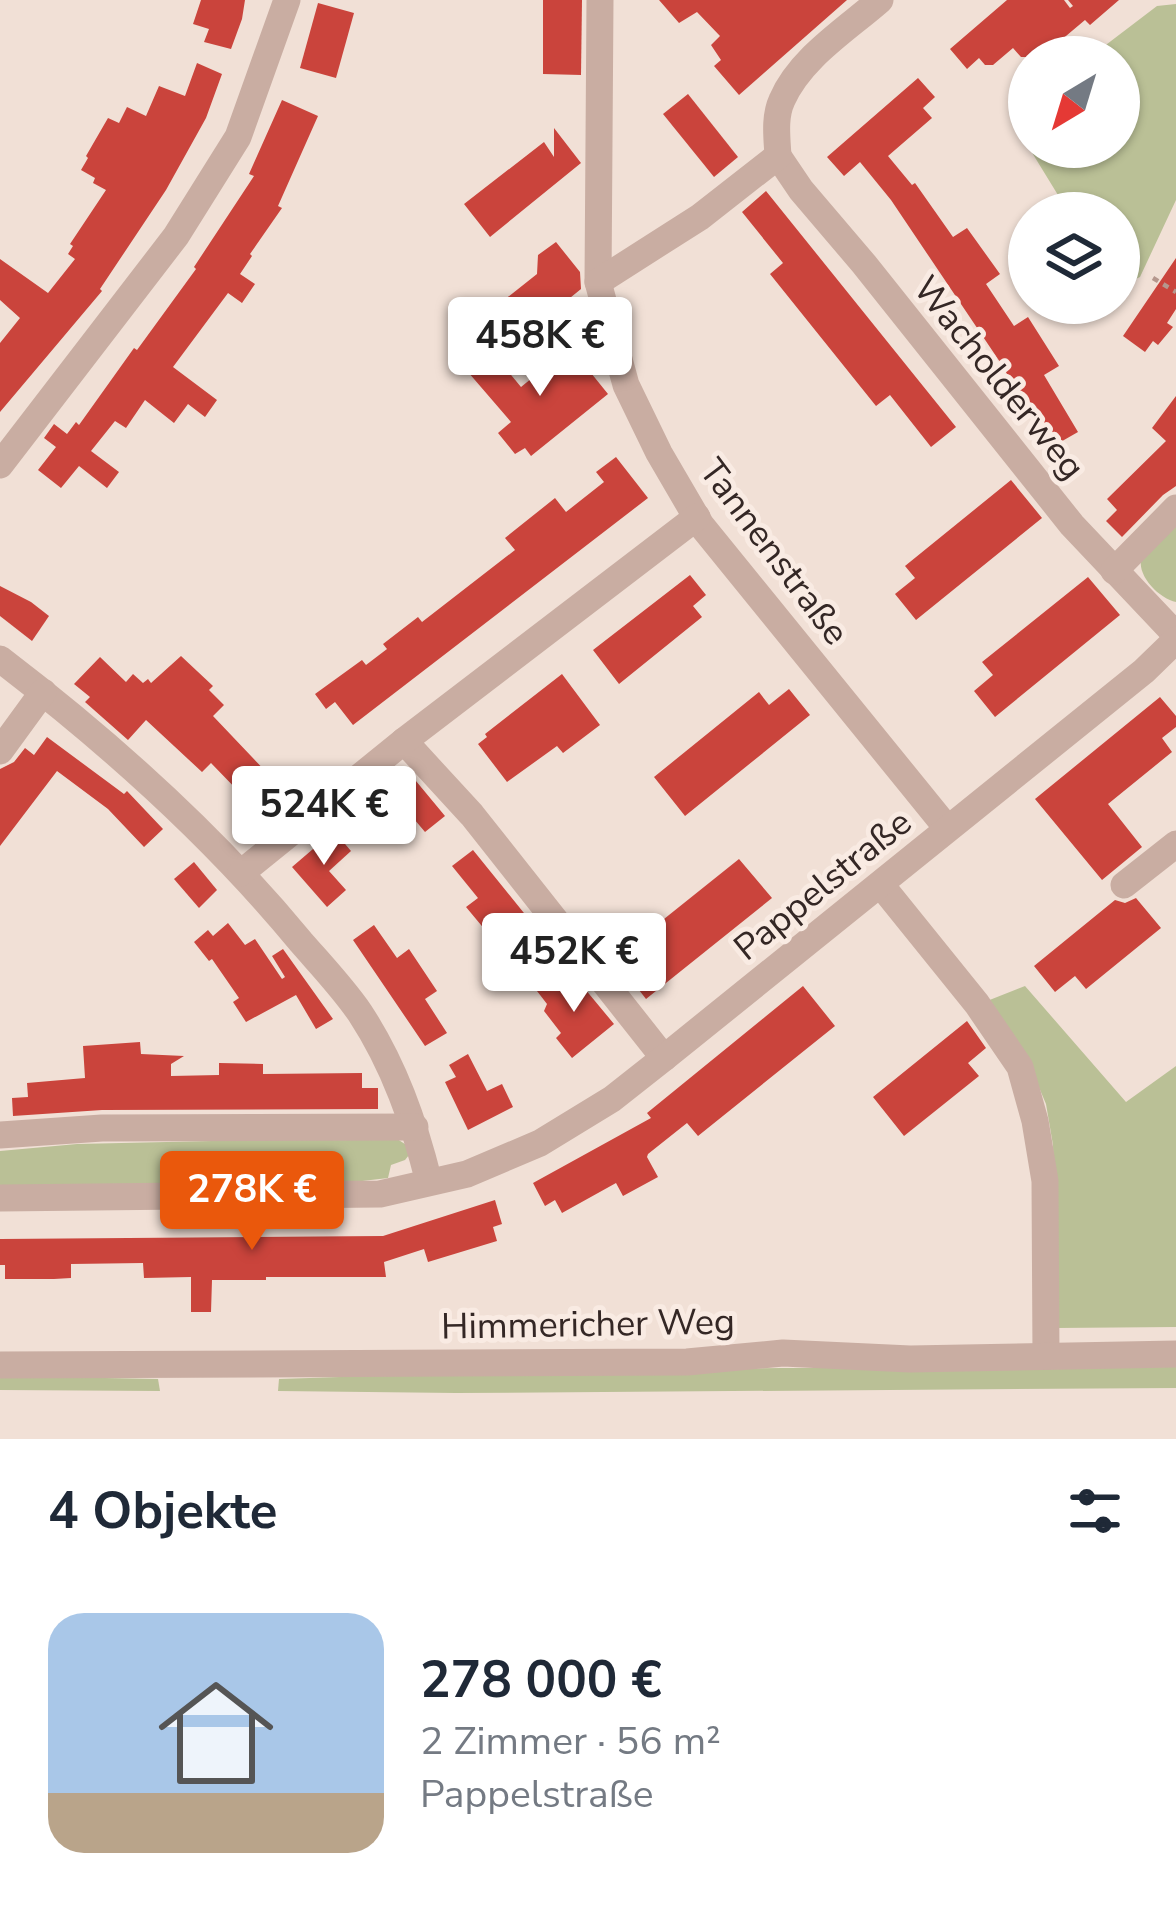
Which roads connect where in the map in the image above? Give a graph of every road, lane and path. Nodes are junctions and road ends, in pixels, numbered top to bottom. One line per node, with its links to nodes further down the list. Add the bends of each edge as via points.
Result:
1 (287, 0): 8 (street, via 238,136 189,216)
2 (600, 0): 6 (street, Tannenstraße)
3 (880, 0): 4 (street, via 803,67 781,102)
4 (778, 156): 6 (street); 11 (street, Wacholderweg)
5 (1153, 278): 7 (path)
6 (598, 282): 10 (street, Tannenstraße, via 626,386)
7 (1176, 292)
8 (0, 465)
9 (1176, 508): 11 (street)
10 (698, 517): 15 (street); 17 (street, Tannenstraße)
11 (1114, 571): 12 (street, Wacholderweg)
12 (1176, 638): 17 (street, Pappelstraße)
13 (0, 659): 14 (street)
14 (44, 692): 16 (street); 19 (street)
15 (404, 741): 19 (street); 22 (street)
16 (0, 751)
17 (947, 828): 21 (street, Pappelstraße)
18 (1176, 844): 20 (street)
19 (242, 873): 23 (street, via 359,1012)
20 (1124, 884)
21 (881, 885): 22 (street, Pappelstraße); 28 (street, via 1020,1067 1045,1181)
22 (664, 1058): 25 (street, Pappelstraße, via 540,1143)
23 (415, 1127): 24 (street); 25 (street)
24 (0, 1136)
25 (429, 1182): 26 (street, Pappelstraße, via 380,1195)
26 (0, 1198)
27 (1176, 1354): 28 (street, Himmericher Weg)
28 (1046, 1356): 29 (street, Himmericher Weg)
29 (0, 1365)

